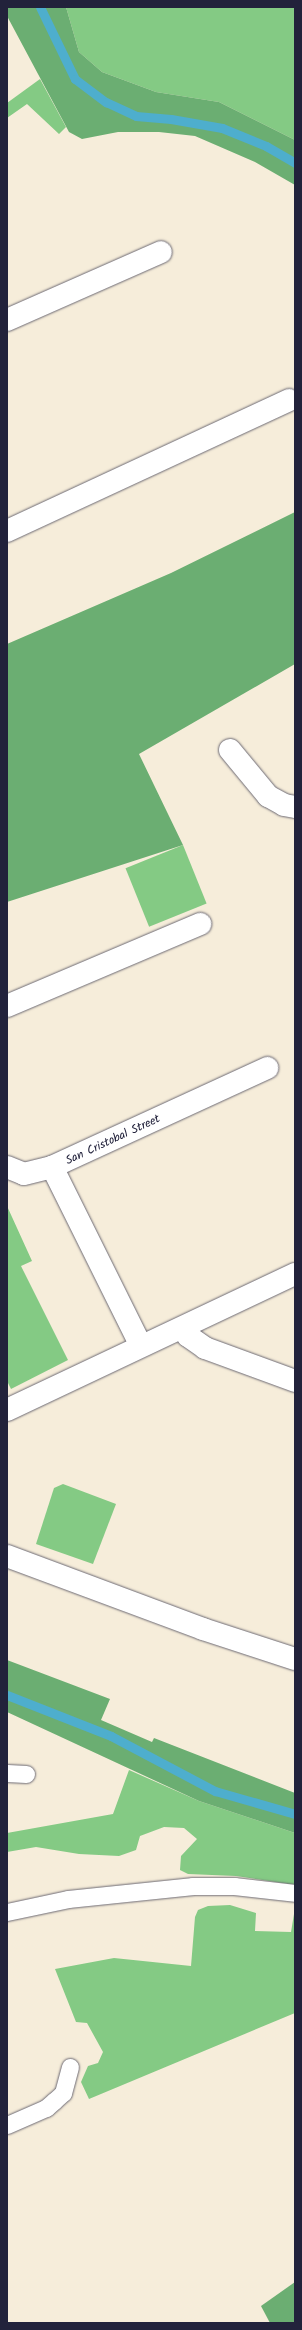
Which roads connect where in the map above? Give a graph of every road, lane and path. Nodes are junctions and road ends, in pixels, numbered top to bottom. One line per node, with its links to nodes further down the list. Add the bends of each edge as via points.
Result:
1 (161, 252): 2 (street)
2 (7, 320)
3 (289, 400): 4 (street)
4 (7, 531)
5 (230, 750): 6 (street, via 268,796 280,804)
6 (295, 807)
7 (200, 924): 8 (street)
8 (7, 1006)
9 (267, 1068): 11 (street, San Cristobal Street)
10 (7, 1167): 11 (street, via 24,1174)
11 (52, 1167): 14 (street, San Cristobal Street)
12 (295, 1274): 13 (street)
13 (184, 1328): 14 (street); 15 (street, via 188,1336 205,1348)
14 (142, 1346): 16 (street)
15 (295, 1381)
16 (7, 1410)
17 (7, 1556): 18 (street, via 203,1629)
18 (295, 1659)
19 (7, 1773): 20 (lane)
20 (26, 1774)
21 (295, 1893): 22 (lane, via 234,1886 193,1886 68,1899)
22 (7, 1912)
23 (70, 2067): 24 (lane, via 63,2093 50,2104)
24 (7, 2125)

